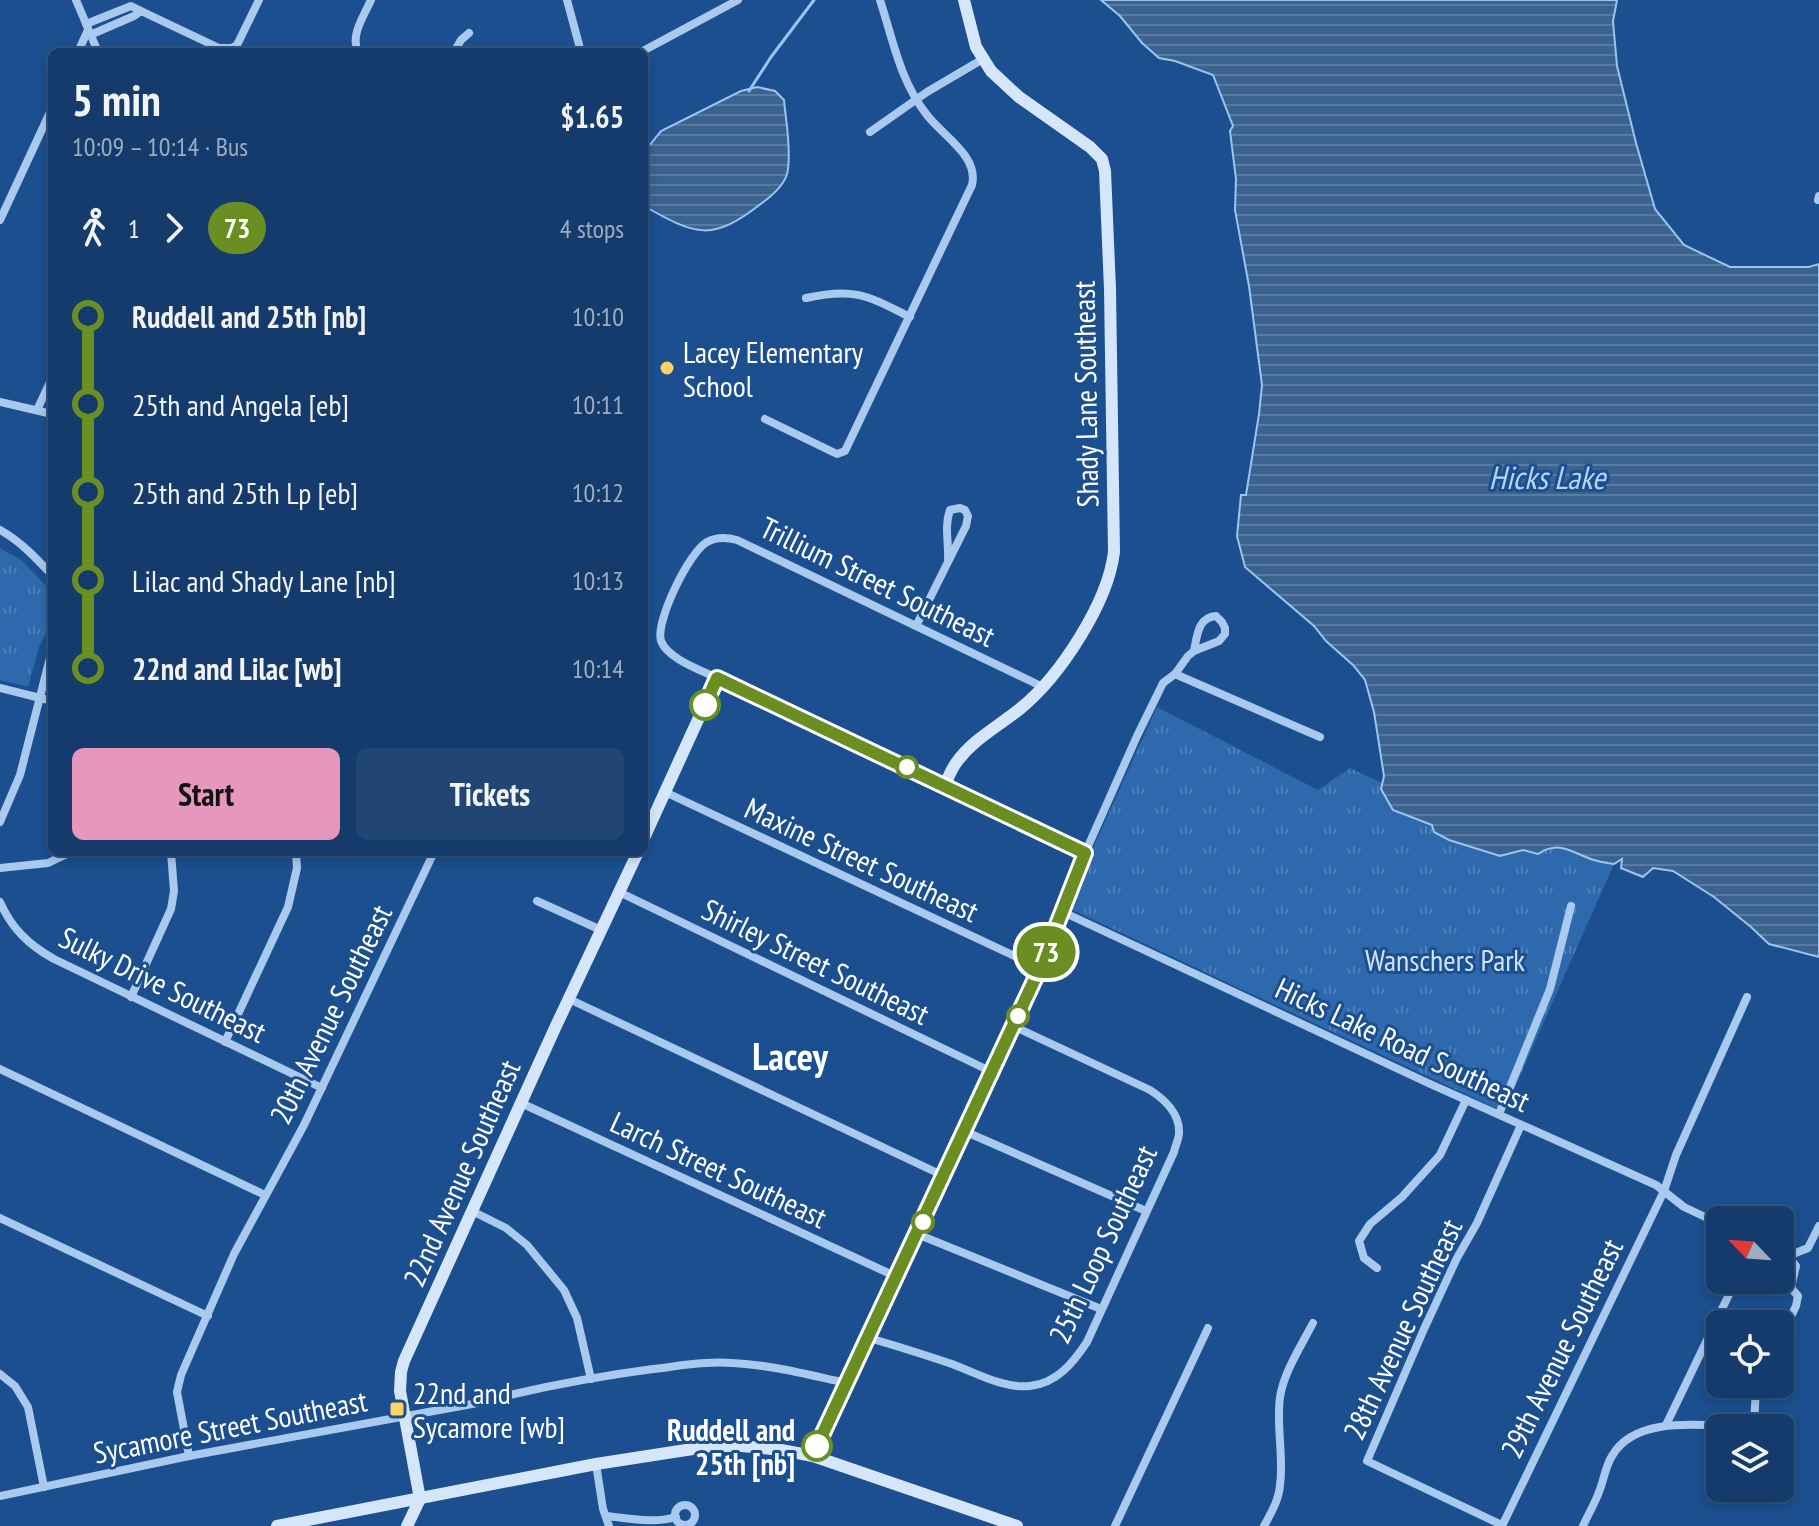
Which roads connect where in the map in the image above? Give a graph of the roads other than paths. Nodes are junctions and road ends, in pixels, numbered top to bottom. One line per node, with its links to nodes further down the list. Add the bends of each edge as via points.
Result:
1 (76, 0): 8 (street)
2 (259, 0): 8 (street, via 232,48 219,48 141,11)
3 (371, 0): 12 (street, via 355,35)
4 (567, 0): 14 (street)
5 (738, 0): 15 (street)
6 (880, 0): 17 (street, via 897,60)
7 (964, 0): 16 (street, Shady Lane Southeast)
8 (88, 30): 10 (street); 11 (street)
9 (469, 33): 13 (street)
10 (80, 48)
11 (96, 48)
12 (356, 48)
13 (456, 48)
14 (580, 48)
15 (648, 48)
16 (983, 59): 17 (street); 36 (street, Shady Lane Southeast, via 1004,84 1090,147 1105,171 1114,552 1091,616)
17 (916, 100): 19 (street); 22 (street, via 973,170 972,185)
18 (48, 117): 20 (street)
19 (870, 132)
20 (0, 220)
21 (806, 298): 22 (street, via 858,294)
22 (910, 317): 27 (street, via 845,451 837,454)
23 (48, 387): 25 (street)
24 (0, 402): 25 (street)
25 (37, 410): 26 (street)
26 (48, 413)
27 (765, 419)
28 (0, 530): 30 (street)
29 (948, 560): 29 (street, via 966,526 968,516 960,508 948,515); 31 (street)
30 (48, 571)
31 (916, 626): 35 (street, Trillium Street Southeast, via 728,538 714,539 692,558 660,628 668,651); 36 (street, Trillium Street Southeast)
32 (1194, 651): 32 (street, via 1222,638 1225,628 1216,616 1201,623); 34 (street)
33 (48, 666): 38 (street)
34 (1175, 674): 40 (street); 45 (street, via 1163,683)
35 (717, 678): 41 (street); 42 (street)
36 (1043, 687): 41 (street, Shady Lane Southeast, via 977,740)
37 (0, 688): 38 (street)
38 (40, 698): 39 (street); 43 (street, via 20,775)
39 (48, 700)
40 (1320, 737)
41 (945, 785): 45 (street)
42 (665, 792): 44 (street); 58 (street, Maxine Street Southeast)
43 (0, 822)
44 (648, 829)
45 (1085, 853): 56 (street)
46 (63, 856): 51 (street, via 48,863)
47 (171, 856): 59 (street, via 171,909)
48 (296, 856): 63 (street, via 288,907)
49 (432, 856): 66 (street, 20th Avenue Southeast)
50 (636, 856): 52 (street, 22nd Avenue Southeast)
51 (0, 868)
52 (619, 892): 57 (street, 22nd Avenue Southeast); 65 (street, Shirley Street Southeast)
53 (537, 901): 57 (street)
54 (0, 902): 59 (street, Sulky Drive Southeast, via 13,926 38,950)
55 (1571, 906): 69 (street, via 1550,989)
56 (1063, 912): 58 (street); 67 (street, Hicks Lake Road Southeast)
57 (601, 930): 61 (street, 22nd Avenue Southeast)
58 (1040, 968): 62 (street)
59 (131, 997): 63 (street, Sulky Drive Southeast)
60 (1747, 997): 73 (street, 29th Avenue Southeast)
61 (569, 999): 68 (street, 22nd Avenue Southeast); 72 (street)
62 (1013, 1026): 65 (street); 76 (street, 25th Loop Southeast, via 1165,1100 1180,1130)
63 (225, 1042): 66 (street, Sulky Drive Southeast)
64 (0, 1069): 74 (street)
65 (992, 1072): 71 (street)
66 (322, 1088): 74 (street, 20th Avenue Southeast)
67 (1466, 1100): 69 (street, Hicks Lake Road Southeast); 82 (street, via 1440,1155 1359,1241 1364,1258)
68 (521, 1103): 75 (street, 22nd Avenue Southeast); 83 (street, Larch Street Southeast)
69 (1499, 1114): 70 (street, Hicks Lake Road Southeast)
70 (1521, 1125): 73 (street, Hicks Lake Road Southeast); 112 (street, 28th Avenue Southeast, via 1367,1461)
71 (964, 1131): 72 (street); 76 (street)
72 (944, 1176): 80 (street)
73 (1664, 1191): 77 (street, Hicks Lake Road Southeast); 112 (street, 29th Avenue Southeast)
74 (265, 1195): 88 (street, 20th Avenue Southeast)
75 (472, 1211): 93 (street, via 527,1245 564,1290 577,1318); 96 (street, 22nd Avenue Southeast, via 404,1361)
76 (1146, 1211): 86 (street, 25th Loop Southeast)
77 (1706, 1217)
78 (0, 1218): 88 (street)
79 (1819, 1226): 81 (street, via 1808,1248)
80 (917, 1234): 83 (street); 86 (street)
81 (1794, 1252)
82 (1377, 1268)
83 (897, 1277): 91 (street)
84 (1794, 1291): 87 (street, via 1798,1301)
85 (1729, 1294): 97 (street)
86 (1101, 1309): 91 (street, 25th Loop Southeast, via 1071,1366 1029,1386 1001,1383)
87 (1794, 1310)
88 (208, 1316): 98 (street, 20th Avenue Southeast, via 177,1392)
89 (1313, 1323): 111 (street, via 1280,1396 1281,1484)
90 (1208, 1328): 110 (street)
91 (869, 1338): 94 (street)
92 (0, 1374): 101 (street, via 28,1407)
93 (591, 1379): 94 (street, Sycamore Street Southeast, via 731,1362); 96 (street, Sycamore Street Southeast)
94 (847, 1383): 99 (street)
95 (1754, 1398): 97 (street, via 1751,1426)
96 (404, 1416): 98 (street, Sycamore Street Southeast); 103 (street, 22nd Avenue Southeast)
97 (1666, 1425): 113 (street, via 1632,1435 1618,1447)
98 (189, 1456): 101 (street, Sycamore Street Southeast)
99 (813, 1456): 100 (street, via 712,1446); 109 (street)
100 (596, 1464): 103 (street); 104 (street)
101 (44, 1487): 102 (street, Sycamore Street Southeast)
102 (0, 1496)
103 (420, 1499): 106 (street); 107 (street)
104 (606, 1516): 105 (street); 108 (street)
105 (676, 1517)
106 (281, 1526)
107 (407, 1526)
108 (609, 1526)
109 (1017, 1526)
110 (1115, 1526)
111 (1264, 1526)
112 (1502, 1526)
113 (1583, 1526)

